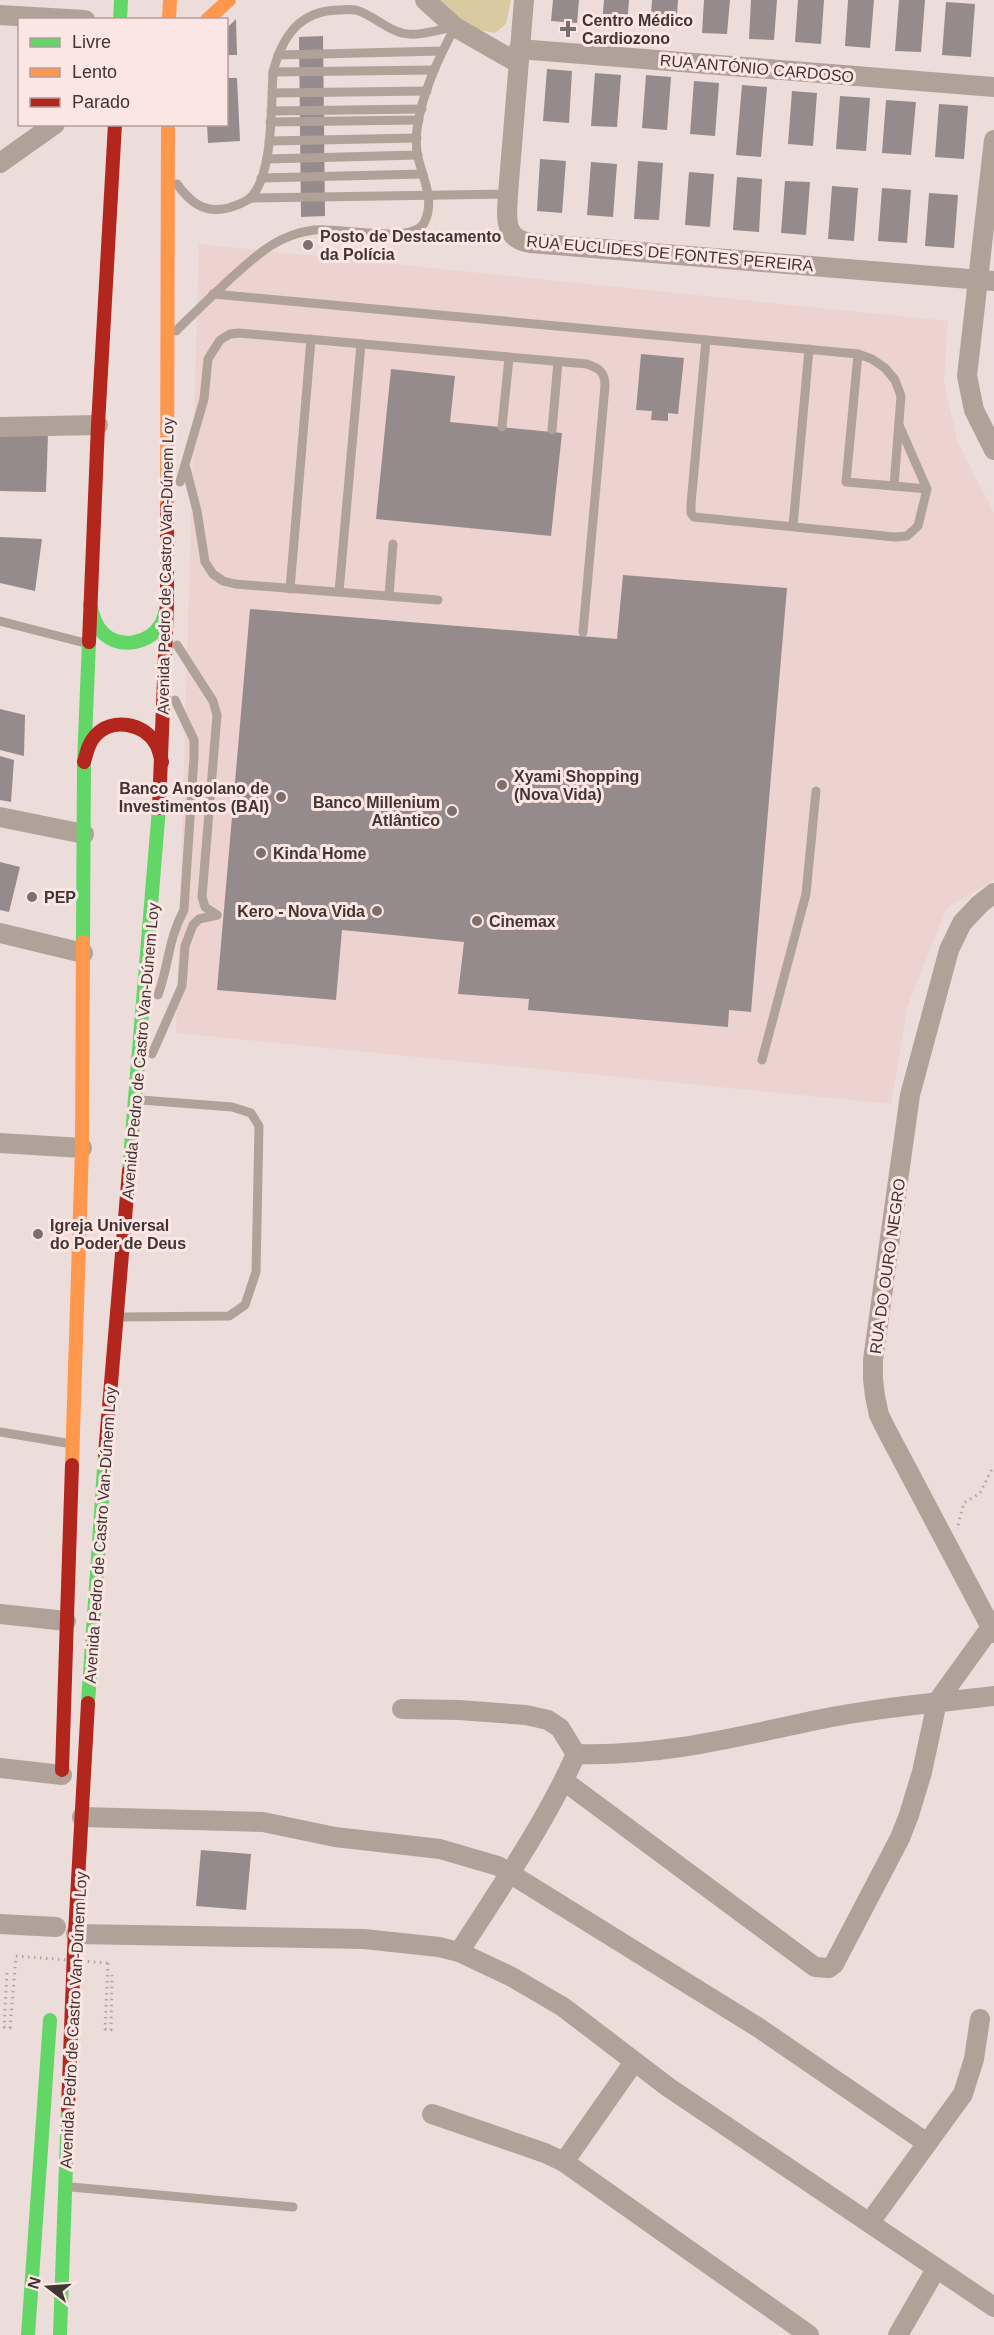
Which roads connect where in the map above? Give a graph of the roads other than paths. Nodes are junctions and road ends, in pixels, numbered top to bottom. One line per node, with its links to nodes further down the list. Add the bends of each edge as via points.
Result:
1 (121, 0): 8 (main road)
2 (170, 0): 9 (main road)
3 (229, 0): 10 (main road)
4 (424, 0): 11 (street, RUA ANTÓNIO CARDOSO)
5 (524, 0): 14 (street, RUA EUCLIDES DE FONTES PEREIRA)
6 (0, 15): 7 (street)
7 (52, 18)
8 (120, 18)
9 (169, 18)
10 (209, 18)
11 (455, 27): 12 (lane); 13 (lane, via 401,33 354,10 328,10 303,19 286,37); 14 (street, RUA ANTÓNIO CARDOSO)
12 (442, 51): 13 (lane); 15 (lane)
13 (278, 55): 16 (lane)
14 (519, 56): 17 (street, RUA ANTÓNIO CARDOSO); 37 (street, RUA EUCLIDES DE FONTES PEREIRA)
15 (434, 70): 16 (lane); 18 (lane)
16 (273, 72): 19 (lane)
17 (994, 87)
18 (427, 91): 19 (lane); 20 (lane)
19 (272, 93): 21 (lane)
20 (422, 109): 21 (lane); 22 (lane)
21 (271, 111): 23 (lane)
22 (419, 120): 23 (lane); 27 (lane)
23 (270, 122): 29 (lane)
24 (52, 126): 33 (street)
25 (115, 126): 51 (main road, Avenida Pedro de Castro Van-Dúnem Loy)
26 (169, 126): 32 (main road, Avenida Pedro de Castro Van-Dúnem Loy)
27 (417, 138): 29 (lane); 30 (lane)
28 (994, 140): 39 (street)
29 (269, 141): 31 (lane)
30 (418, 155): 31 (lane); 34 (lane)
31 (267, 159): 35 (lane)
32 (167, 161): 38 (lane, via 174,182 199,207 222,209); 41 (main road, Avenida Pedro de Castro Van-Dúnem Loy)
33 (0, 163)
34 (423, 174): 35 (lane); 36 (lane)
35 (261, 178): 38 (lane)
36 (429, 194): 37 (lane); 38 (lane); 40 (lane, via 427,216 417,230 405,234 315,229 291,235 263,249)
37 (508, 194): 39 (street, RUA EUCLIDES DE FONTES PEREIRA, via 509,230 522,242)
38 (250, 198)
39 (987, 281): 57 (street, via 967,376 974,410)
40 (213, 294): 41 (lane); 43 (lane)
41 (168, 339): 49 (main road, Avenida Pedro de Castro Van-Dúnem Loy)
42 (311, 339): 44 (lane); 58 (lane, via 239,333 220,340 208,359 204,399); 64 (lane)
43 (706, 340): 45 (lane); 62 (lane, via 691,513 700,520)
44 (362, 344): 47 (lane); 65 (lane)
45 (808, 349): 46 (lane); 62 (lane)
46 (858, 354): 50 (lane, via 878,364 895,380 901,396); 59 (lane, via 846,482)
47 (509, 358): 48 (lane); 53 (lane)
48 (558, 362): 54 (lane); 72 (lane, via 598,367 605,376)
49 (167, 393): 55 (lane); 61 (main road, Avenida Pedro de Castro Van-Dúnem Loy)
50 (899, 424): 59 (lane); 60 (lane)
51 (98, 425): 52 (street); 68 (main road, Avenida Pedro de Castro Van-Dúnem Loy)
52 (0, 427)
53 (502, 427)
54 (552, 430)
55 (178, 434)
56 (180, 445): 58 (lane)
57 (994, 450)
58 (186, 466): 61 (lane); 64 (lane, via 205,562 213,574 223,582)
59 (894, 486): 60 (lane)
60 (927, 489): 62 (lane, via 918,526 908,536)
61 (168, 525): 69 (main road, Avenida Pedro de Castro Van-Dúnem Loy)
62 (793, 526)
63 (393, 544): 66 (lane)
64 (290, 589): 65 (lane)
65 (339, 592): 66 (lane)
66 (388, 596): 67 (lane)
67 (438, 600)
68 (90, 604): 69 (main road, via 91,616 102,633 132,644 150,637 159,628); 73 (main road, Avenida Pedro de Castro Van-Dúnem Loy)
69 (167, 604): 71 (main road, Avenida Pedro de Castro Van-Dúnem Loy)
70 (0, 621): 73 (lane)
71 (166, 628): 74 (main road, Avenida Pedro de Castro Van-Dúnem Loy); 87 (lane, via 213,701 217,715 202,897 205,907 217,915 199,919 193,925 185,946 182,986)
72 (583, 632)
73 (88, 644): 75 (main road, Avenida Pedro de Castro Van-Dúnem Loy)
74 (164, 680): 76 (main road, Avenida Pedro de Castro Van-Dúnem Loy); 83 (lane, via 194,740 194,757 184,910 174,928)
75 (84, 762): 76 (main road, via 93,738 121,724 150,734); 79 (main road, Avenida Pedro de Castro Van-Dúnem Loy)
76 (162, 762): 85 (main road, Avenida Pedro de Castro Van-Dúnem Loy)
77 (816, 791): 86 (lane, via 806,894)
78 (0, 817): 79 (street)
79 (84, 834): 82 (main road, Avenida Pedro de Castro Van-Dúnem Loy)
80 (994, 893): 95 (street, RUA DO OURO NEGRO, via 962,923 949,950 913,1084 873,1360 879,1415)
81 (0, 933): 82 (street)
82 (83, 953): 89 (main road, Avenida Pedro de Castro Van-Dúnem Loy)
83 (156, 1000)
84 (152, 1011): 85 (lane)
85 (140, 1042): 87 (main road, Avenida Pedro de Castro Van-Dúnem Loy)
86 (762, 1060)
87 (135, 1096): 90 (main road, Avenida Pedro de Castro Van-Dúnem Loy); 90 (lane, via 232,1107 250,1113 259,1126 256,1272 245,1305 229,1316)
88 (0, 1143): 89 (street)
89 (82, 1148): 92 (main road, Avenida Pedro de Castro Van-Dúnem Loy)
90 (117, 1317): 103 (main road, Avenida Pedro de Castro Van-Dúnem Loy)
91 (0, 1432): 92 (lane)
92 (74, 1444): 94 (main road, Avenida Pedro de Castro Van-Dúnem Loy)
93 (0, 1614): 94 (street)
94 (66, 1621): 101 (main road, Avenida Pedro de Castro Van-Dúnem Loy)
95 (992, 1630): 97 (street)
96 (994, 1696): 97 (street)
97 (937, 1702): 99 (street, via 819,1719 640,1754); 102 (street, via 909,1815 829,1968 815,1967)
98 (402, 1709): 99 (street, via 526,1715 548,1720 560,1728)
99 (576, 1754): 102 (street)
100 (0, 1768): 101 (street)
101 (62, 1780)
102 (564, 1781): 104 (street)
103 (82, 1817): 104 (street, via 263,1822 334,1837 440,1849); 107 (main road, Avenida Pedro de Castro Van-Dúnem Loy)
104 (510, 1873): 108 (street); 113 (street, via 759,2028)
105 (0, 1924): 106 (street)
106 (55, 1928)
107 (76, 1934): 108 (street, via 364,1939); 115 (main road, Avenida Pedro de Castro Van-Dúnem Loy)
108 (459, 1952): 111 (street, via 563,2007)
109 (50, 2012): 120 (main road, Avenida Pedro de Castro Van-Dúnem Loy)
110 (980, 2019): 113 (street, via 963,2094)
111 (634, 2062): 114 (street); 117 (street)
112 (432, 2114): 114 (street)
113 (927, 2143): 117 (street)
114 (564, 2163): 122 (street)
115 (65, 2187): 116 (lane); 121 (main road, Avenida Pedro de Castro Van-Dúnem Loy)
116 (293, 2207)
117 (870, 2222): 118 (street)
118 (936, 2270): 119 (street); 123 (street)
119 (994, 2307)
120 (28, 2335)
121 (60, 2335)
122 (809, 2335)
123 (898, 2335)

